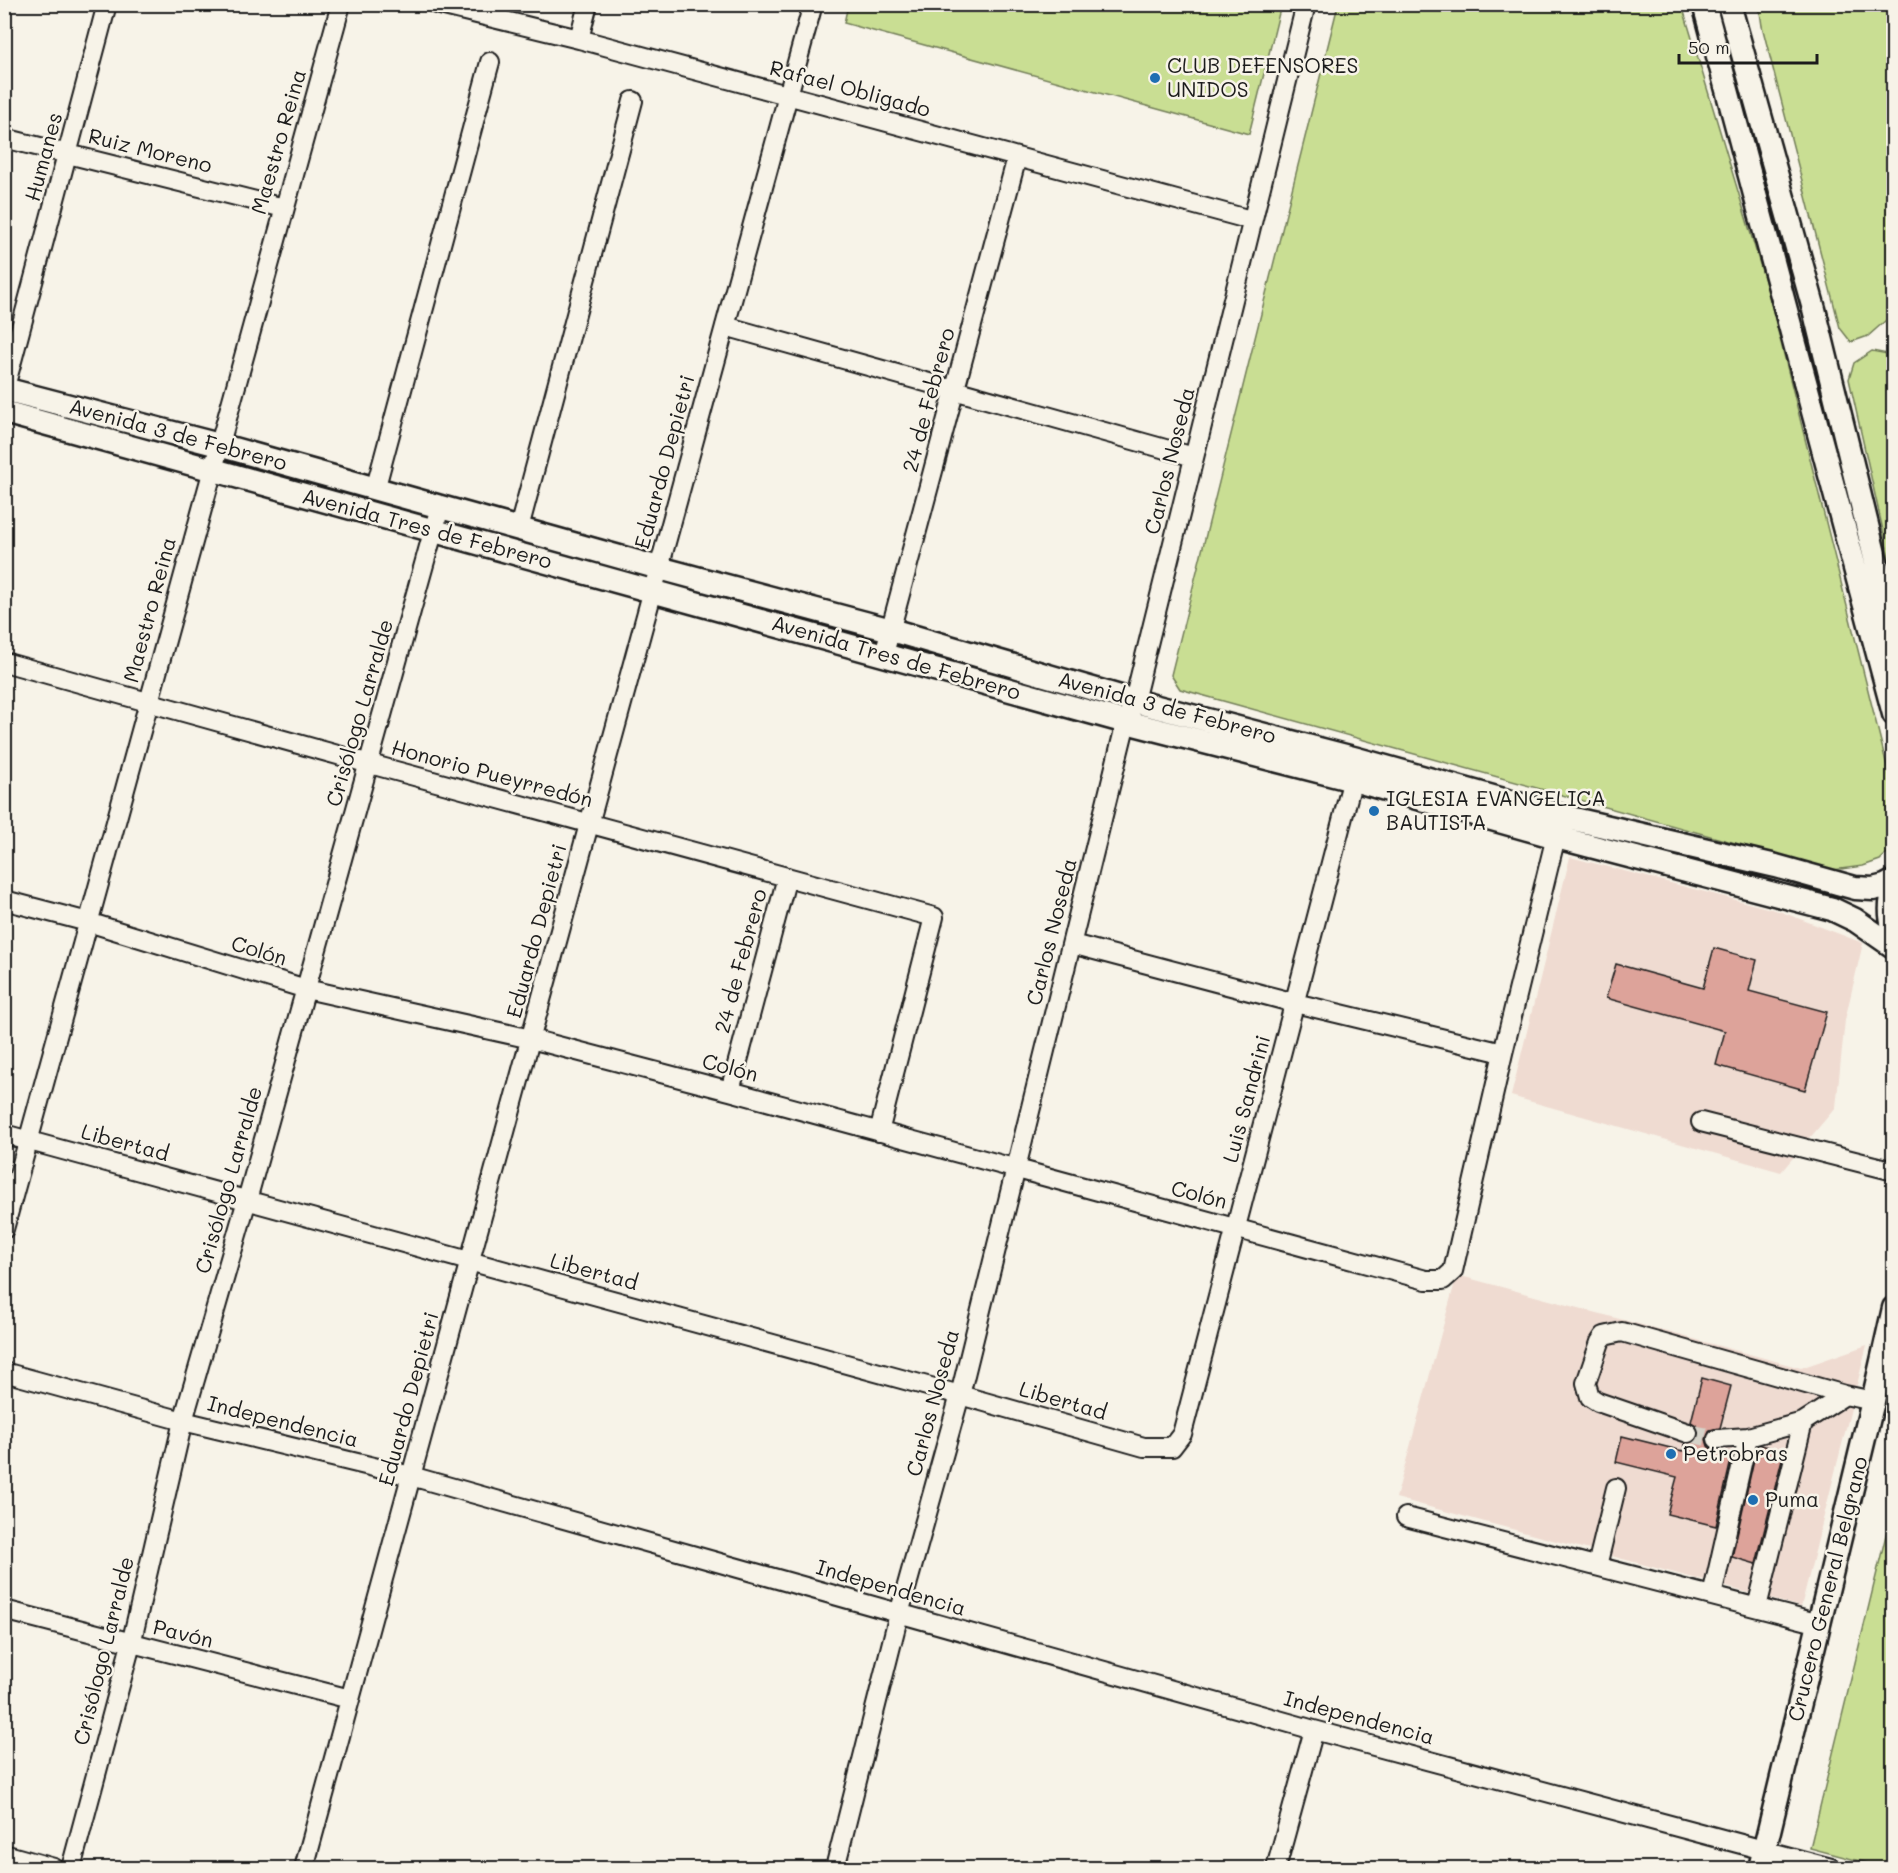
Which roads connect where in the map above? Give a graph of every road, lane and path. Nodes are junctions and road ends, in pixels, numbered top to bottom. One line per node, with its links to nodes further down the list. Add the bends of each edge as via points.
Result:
1 (107, 4): 14 (street, Humanes)
2 (341, 4): 16 (street, Maestro Reina)
3 (436, 4): 9 (street, Rafael Obligado)
4 (588, 4): 9 (street)
5 (813, 4): 11 (street, Eduardo Depietri)
6 (1305, 4): 17 (street, Carlos Noseda)
7 (1704, 4): 37 (main road)
8 (1730, 4): 32 (main road, via 1814,309)
9 (579, 39): 11 (street, Rafael Obligado)
10 (490, 62): 25 (street)
11 (789, 95): 15 (street, Rafael Obligado); 18 (street, Eduardo Depietri)
12 (633, 101): 27 (street)
13 (4, 138): 14 (street, Ruiz Moreno)
14 (68, 154): 16 (street, Ruiz Moreno); 20 (street, Humanes)
15 (1017, 157): 17 (street, Rafael Obligado); 19 (street, 24 de Febrero)
16 (284, 208): 22 (street, Maestro Reina)
17 (1251, 220): 23 (street, Carlos Noseda)
18 (725, 326): 19 (street); 29 (street, Eduardo Depietri)
19 (955, 389): 23 (street); 31 (street, 24 de Febrero)
20 (5, 390): 22 (main road, Avenida 3 de Febrero)
21 (4, 412): 24 (main road, Avenida Tres de Febrero)
22 (219, 445): 24 (street, Maestro Reina); 25 (main road, Avenida 3 de Febrero)
23 (1194, 457): 35 (street, Carlos Noseda)
24 (212, 469): 28 (main road, Avenida Tres de Febrero); 36 (street, Maestro Reina)
25 (375, 490): 26 (main road, Avenida 3 de Febrero)
26 (440, 507): 27 (main road, Avenida 3 de Febrero); 28 (street, Crisólogo Larralde)
27 (519, 528): 29 (main road, Avenida 3 de Febrero)
28 (434, 532): 30 (main road, Avenida Tres de Febrero); 39 (street, Crisólogo Larralde)
29 (659, 568): 30 (street, Eduardo Depietri); 31 (main road, Avenida 3 de Febrero)
30 (653, 590): 33 (main road, Avenida Tres de Febrero); 41 (street, Eduardo Depietri)
31 (891, 630): 33 (street, 24 de Febrero); 35 (main road, Avenida 3 de Febrero)
32 (1893, 635)
33 (884, 654): 38 (main road, Avenida Tres de Febrero)
34 (4, 662): 36 (street, Honorio Pueyrredón)
35 (1134, 701): 38 (street, Carlos Noseda); 40 (main road, Avenida 3 de Febrero)
36 (148, 702): 39 (street, Honorio Pueyrredón); 47 (street, Maestro Reina)
37 (1893, 714)
38 (1126, 722): 40 (main road, Avenida Tres de Febrero); 49 (street, Carlos Noseda)
39 (369, 764): 41 (street, Honorio Pueyrredón); 51 (street, Crisólogo Larralde)
40 (1355, 770): 42 (main road, Avenida Tres de Febrero); 52 (street, Luis Sandrini)
41 (590, 823): 43 (street, Honorio Pueyrredón); 53 (street, Eduardo Depietri)
42 (1559, 827): 44 (main road, via 1776,866 1855,888 1873,889); 50 (main road, Avenida Tres de Febrero, via 1832,909); 54 (street)
43 (787, 877): 55 (street, 24 de Febrero); 57 (street, Honorio Pueyrredón, via 934,917)
44 (1893, 881)
45 (1893, 890): 48 (main road)
46 (4, 900): 47 (street, Colón)
47 (88, 922): 51 (street, Colón); 59 (street, Maestro Reina)
48 (1893, 931)
49 (1072, 944): 52 (street); 60 (street, Carlos Noseda)
50 (1893, 947)
51 (306, 988): 53 (street, Colón); 62 (street, Crisólogo Larralde)
52 (1295, 1003): 54 (street); 64 (street, Luis Sandrini)
53 (531, 1039): 55 (street, Colón); 65 (street, Eduardo Depietri)
54 (1503, 1053): 64 (street, Colón, via 1453,1271 1443,1280 1426,1280)
55 (730, 1090): 57 (street, Colón)
56 (1701, 1122): 61 (street)
57 (879, 1132): 60 (street, Colón)
58 (4, 1134): 59 (street, Libertad)
59 (28, 1140): 62 (street, Libertad); 63 (street, Maestro Reina)
60 (1016, 1169): 64 (street, Colón); 68 (street, Carlos Noseda)
61 (1893, 1171)
62 (248, 1200): 65 (street, Libertad); 71 (street, Crisólogo Larralde)
63 (4, 1229)
64 (1236, 1229): 76 (street, Luis Sandrini, via 1182,1434)
65 (470, 1262): 68 (street, Libertad); 77 (street, Eduardo Depietri)
66 (1893, 1308): 70 (main road, Crucero General Belgrano)
67 (4, 1372): 71 (street, Independencia)
68 (960, 1395): 76 (street, Libertad, via 1143,1447); 84 (street, Carlos Noseda)
69 (1845, 1395): 70 (street); 72 (street); 73 (street, via 1622,1332 1604,1336 1586,1383 1590,1397)
70 (1874, 1401): 85 (main road, Crucero General Belgrano)
71 (183, 1421): 77 (street, Independencia); 86 (street, Crisólogo Larralde)
72 (1803, 1422): 74 (street); 82 (street)
73 (1688, 1433)
74 (1748, 1437): 75 (street); 81 (street)
75 (1717, 1439)
76 (1172, 1447)
77 (411, 1476): 84 (street, Independencia); 87 (street, Eduardo Depietri)
78 (1616, 1488): 80 (street)
79 (1406, 1516): 80 (street)
80 (1597, 1566): 81 (street)
81 (1712, 1596): 82 (street)
82 (1757, 1607): 85 (street)
83 (4, 1610): 86 (street, Pavón)
84 (899, 1614): 88 (street, Independencia); 94 (street, Carlos Noseda)
85 (1820, 1624): 90 (main road, Crucero General Belgrano)
86 (131, 1644): 87 (street, Pavón); 92 (street, Crisólogo Larralde)
87 (350, 1699): 93 (street, Eduardo Depietri)
88 (1314, 1730): 90 (street, Independencia); 95 (street)
89 (4, 1854): 91 (street)
90 (1762, 1859): 96 (street, Independencia)
91 (54, 1869)
92 (71, 1869)
93 (304, 1869)
94 (835, 1869)
95 (1276, 1869)
96 (1831, 1869)

